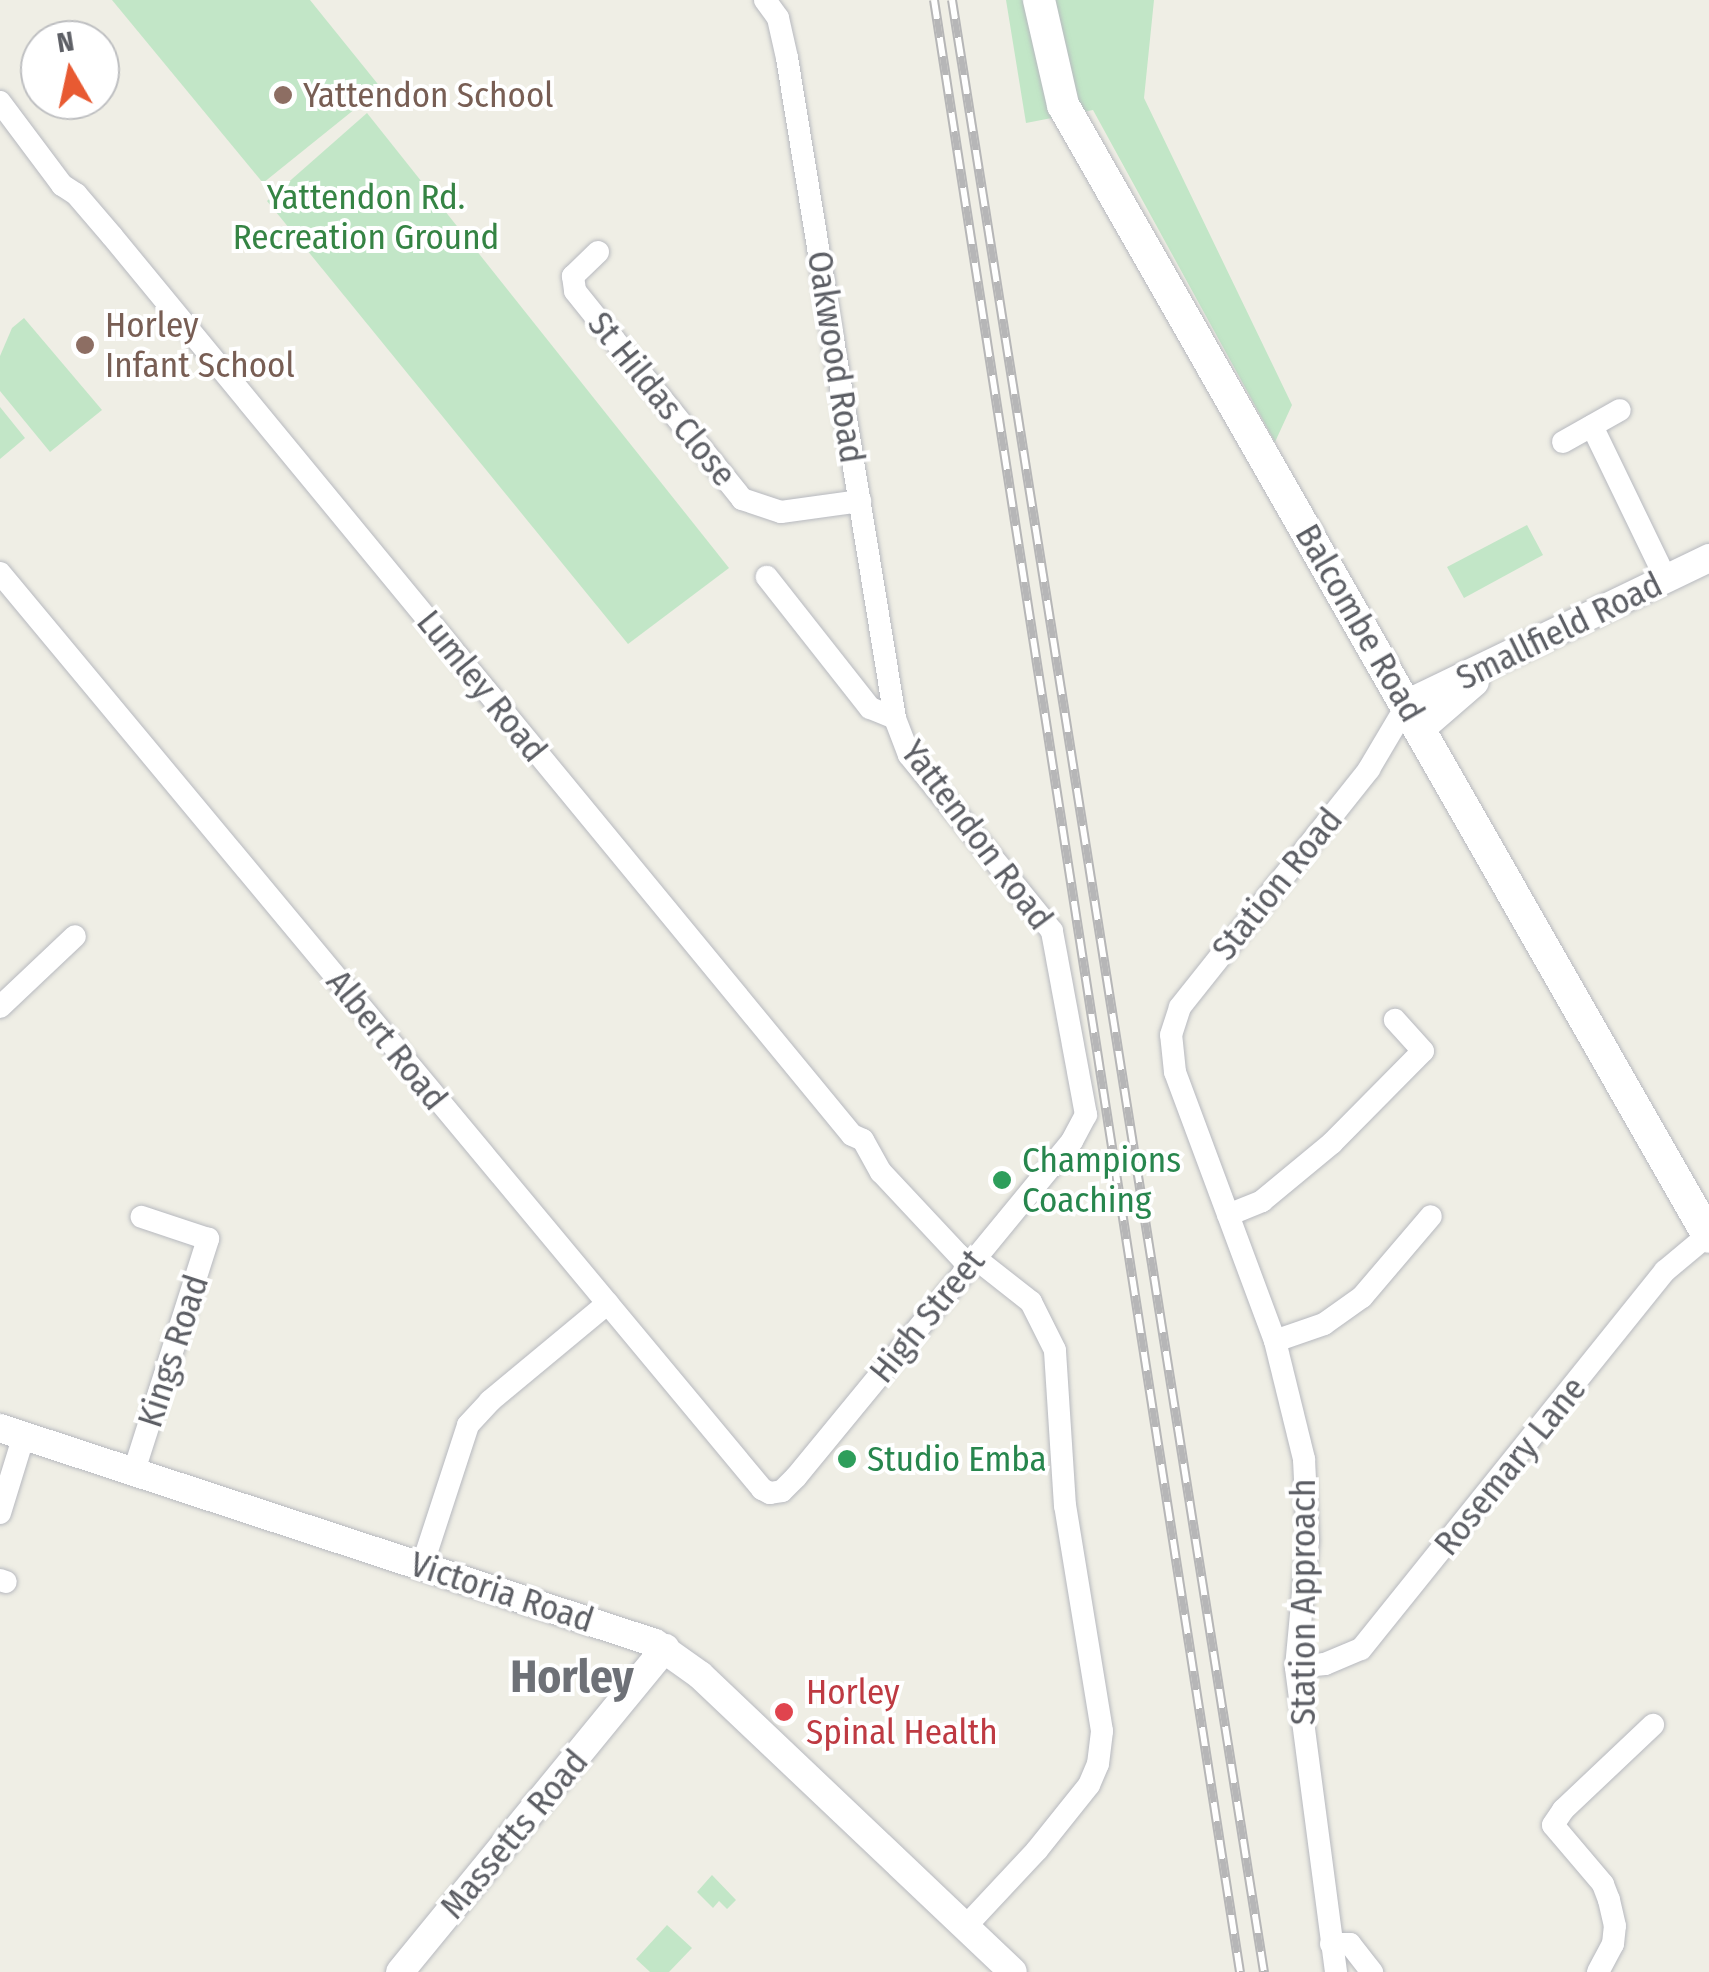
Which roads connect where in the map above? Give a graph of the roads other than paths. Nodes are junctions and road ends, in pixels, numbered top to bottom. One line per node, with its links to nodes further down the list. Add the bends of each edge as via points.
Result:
1 (765, 0): 8 (street, Oakwood Road, via 778,18 787,58)
2 (1038, 0): 13 (main road, Balcombe Road, via 1063,104)
3 (0, 102): 24 (street, Lumley Road, via 62,185 112,236 852,1135 863,1140 878,1169)
4 (598, 252): 8 (street, St Hildas Close, via 573,276 574,291 742,499 781,512)
5 (1620, 410): 6 (street)
6 (1592, 426): 7 (street); 12 (street)
7 (1563, 442)
8 (860, 501): 14 (street, Oakwood Road)
9 (1709, 558): 12 (street, Smallfield Road)
10 (0, 573): 25 (street, Albert Road)
11 (767, 577): 14 (street, Yattendon Road, via 870,708)
12 (1666, 579): 13 (street, Smallfield Road, via 1488,666)
13 (1415, 716): 18 (street, Station Road, via 1180,1007 1171,1035); 23 (main road, Balcombe Road)
14 (895, 718): 19 (street, Yattendon Road, via 908,755 1056,937 1086,1115)
15 (75, 936): 16 (street)
16 (0, 1007)
17 (1395, 1020): 20 (street, via 1423,1051 1332,1143 1262,1201)
18 (1175, 1072): 20 (street, Station Approach)
19 (1072, 1140): 24 (street, High Street)
20 (1228, 1215): 26 (street, Station Approach)
21 (1431, 1216): 26 (street, via 1362,1297 1324,1324)
22 (142, 1217): 28 (street, Kings Road, via 211,1229)
23 (1708, 1236): 33 (street, Rosemary Lane, via 1665,1271 1361,1649)
24 (971, 1262): 29 (street, High Street); 35 (street, Lumley Road, via 1032,1302 1050,1334 1065,1506 1102,1731 1098,1764 1064,1818)
25 (608, 1303): 29 (street, Albert Road, via 762,1489); 31 (street, via 468,1425)
26 (1275, 1341): 33 (street, Station Approach, via 1308,1500)
27 (12, 1432): 28 (street, Victoria Road); 30 (street)
28 (134, 1471): 31 (street, Victoria Road)
29 (782, 1491)
30 (0, 1513)
31 (422, 1566): 32 (street, Victoria Road)
32 (665, 1648): 35 (street, Victoria Road); 37 (street, Massetts Road)
33 (1296, 1667): 36 (street, Station Approach)
34 (1653, 1725): 41 (street, via 1641,1751 1563,1810 1553,1826 1609,1900 1613,1944)
35 (966, 1926): 38 (street, Victoria Road)
36 (1331, 1944): 39 (street, Station Approach); 40 (street, via 1350,1944)
37 (400, 1972)
38 (1013, 1972)
39 (1336, 1972)
40 (1372, 1972)
41 (1598, 1972)

